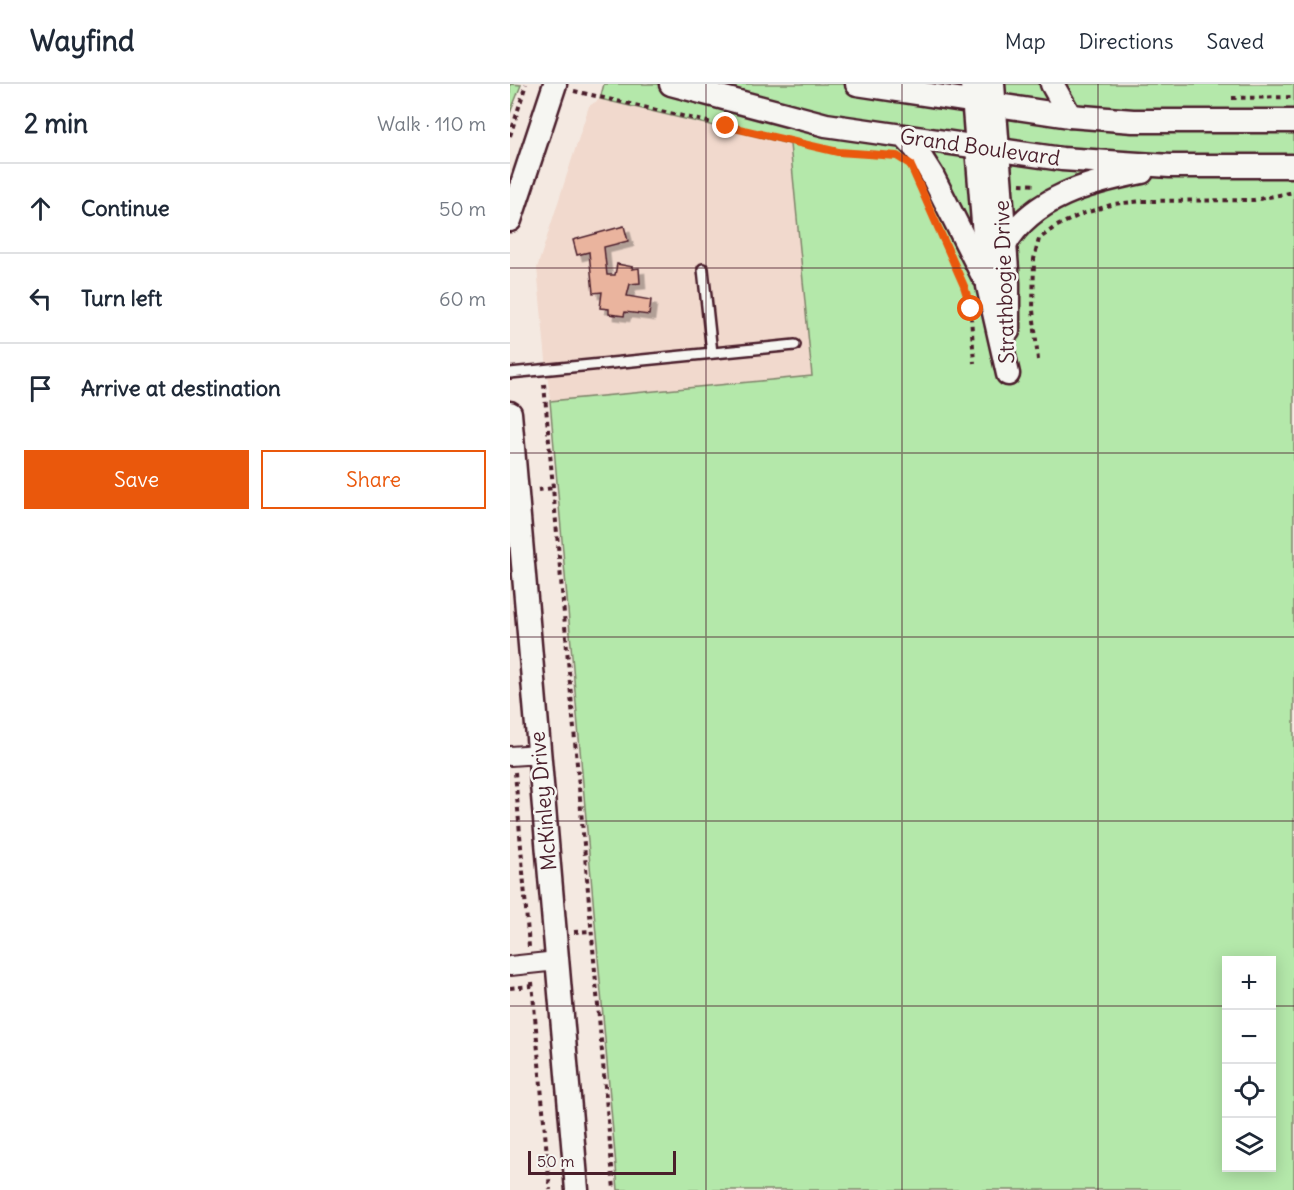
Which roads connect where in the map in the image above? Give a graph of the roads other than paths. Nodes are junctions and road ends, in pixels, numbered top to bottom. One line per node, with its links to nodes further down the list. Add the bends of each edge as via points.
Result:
1 (671, 84): 8 (street, Grand Boulevard, via 826,125)
2 (857, 84): 5 (street, Grand Boulevard)
3 (1052, 84): 6 (street)
4 (555, 85): 12 (street)
5 (983, 94): 6 (street, Grand Boulevard); 9 (street, Strathbogie Drive)
6 (1070, 116): 7 (street, Grand Boulevard, via 1133,121)
7 (1294, 121)
8 (904, 136): 9 (street, Grand Boulevard); 15 (street, via 932,175)
9 (987, 148): 10 (street, Grand Boulevard, via 1062,159); 13 (street, Strathbogie Drive); 15 (street, Strathbogie Drive)
10 (1170, 166): 11 (street, Grand Boulevard); 13 (street, via 1105,179 1068,192 1033,212 1017,226)
11 (1294, 166)
12 (510, 220)
13 (1005, 245): 15 (street, Strathbogie Drive, via 1008,374)
14 (703, 269): 17 (lane)
15 (988, 286)
16 (795, 345): 17 (lane)
17 (712, 353): 18 (lane)
18 (510, 373)
19 (510, 413): 20 (street, McKinley Drive)
20 (514, 518): 21 (street, McKinley Drive)
21 (539, 754): 22 (street); 23 (street, McKinley Drive)
22 (510, 756)
23 (557, 961): 24 (street); 25 (street, McKinley Drive)
24 (510, 966)
25 (577, 1190)

